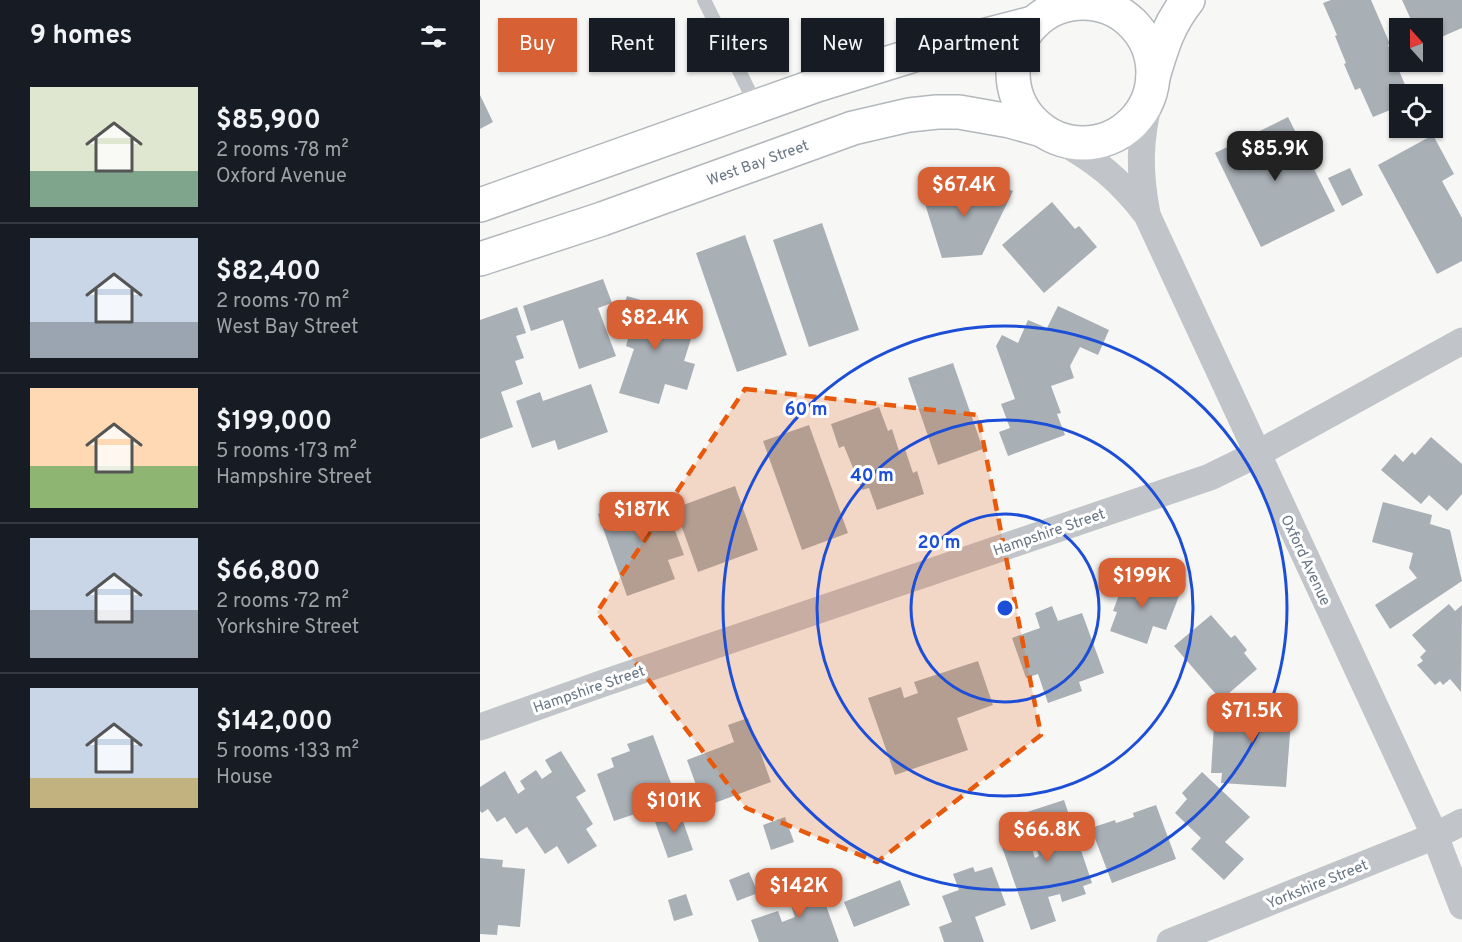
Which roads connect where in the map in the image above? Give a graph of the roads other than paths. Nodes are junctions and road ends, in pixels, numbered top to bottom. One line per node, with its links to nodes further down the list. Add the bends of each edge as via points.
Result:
1 (704, 0): 8 (lane)
2 (1188, 0): 7 (main road, via 1166,34)
3 (1082, 2): 4 (main road, via 1059,7); 7 (main road, via 1104,6 1132,23 1152,61)
4 (1040, 19)
5 (896, 61): 8 (main road)
6 (1012, 72): 9 (main road, via 1019,103 1029,118)
7 (1151, 89): 9 (main road, via 1133,122 1109,138 1083,143); 11 (street, Oxford Avenue, via 1140,157)
8 (757, 107): 10 (main road)
9 (1050, 134): 11 (street, Oxford Avenue, via 1108,171); 12 (main road, West Bay Street, via 1010,121 959,112 909,115 853,128)
10 (480, 205)
11 (1147, 215): 14 (street, Oxford Avenue)
12 (480, 259)
13 (1462, 340): 14 (street, Hampshire Street)
14 (1257, 454): 15 (street, Hampshire Street, via 1210,477); 17 (street, Oxford Avenue)
15 (480, 727)
16 (1462, 822): 17 (street, Yorkshire Street)
17 (1435, 836): 18 (street, Oxford Avenue); 19 (street, Yorkshire Street)
18 (1462, 906)
19 (1170, 942)

